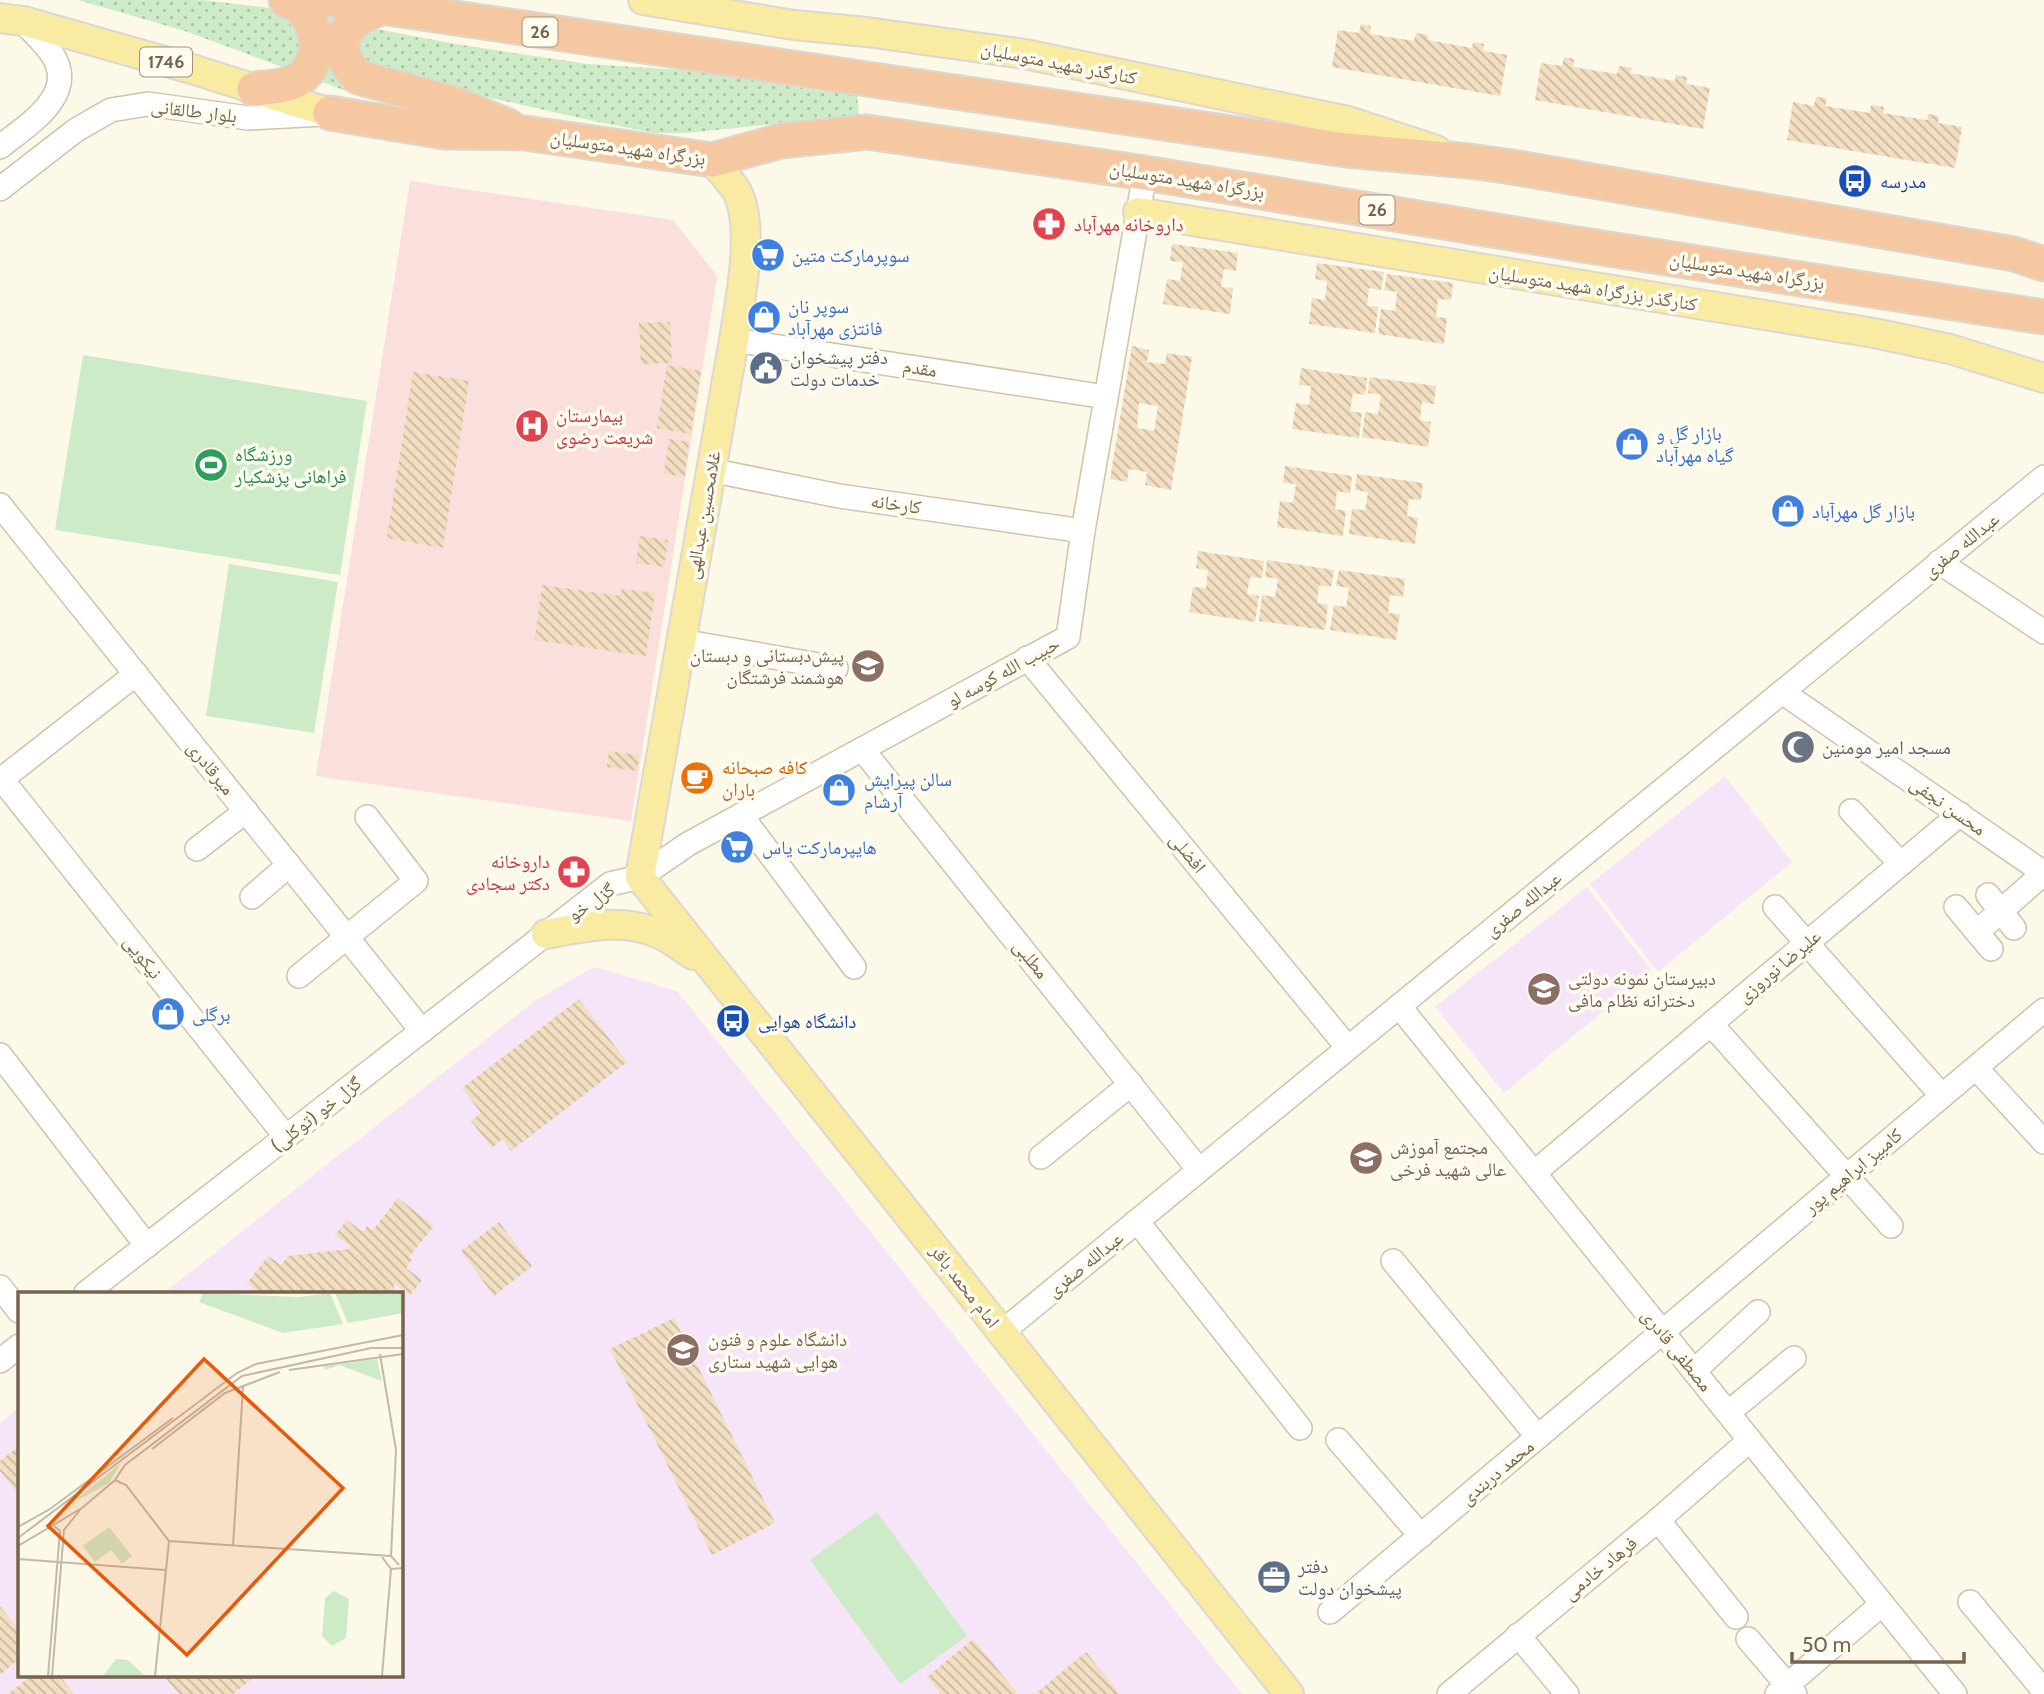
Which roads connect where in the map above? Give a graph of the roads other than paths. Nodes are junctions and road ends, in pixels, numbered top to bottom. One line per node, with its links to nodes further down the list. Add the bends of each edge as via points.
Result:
1 (286, 0): 6 (highway, via 300,8 314,29 316,53 305,74 288,84)
2 (334, 0): 4 (highway, 26)
3 (643, 0): 11 (main road, کنارگذر شهید متوسلیان, via 794,25 1025,54 1348,121)
4 (381, 8): 8 (highway, via 349,25 344,36 344,58 358,77 457,105); 11 (highway, 26, via 1346,150)
5 (11, 20): 6 (main road, 1746); 9 (street, via 52,53 58,86 51,104)
6 (254, 89): 7 (main road, 1746)
7 (330, 113): 8 (highway, بزرگراه شهید متوسلیان / 26, via 445,132); 13 (street, بلوار طالقانی, via 248,118 148,104 111,110 76,130)
8 (525, 133): 10 (highway, بزرگراه شهید متوسلیان / 26)
9 (0, 147)
10 (712, 160): 12 (highway, بزرگراه شهید متوسلیان / 26, via 781,141 867,132); 17 (main road, غلامحسین عبدالهی, via 737,191 743,217 745,261)
11 (1469, 161): 15 (highway, 26, via 2000,251)
12 (1144, 173): 14 (street, حبیب الله کوسه لو); 16 (highway, بزرگراه شهید متوسلیان / 26)
13 (0, 189)
14 (1138, 212): 18 (main road, کنارگذر بزرگراه شهید متوسلیان, via 1874,333 1950,349); 19 (street, حبیب الله کوسه لو)
15 (2044, 264)
16 (2044, 317)
17 (734, 340): 19 (street, مقدم); 20 (main road, غلامحسین عبدالهی)
18 (2044, 378)
19 (1106, 397): 23 (street, حبیب الله کوسه لو)
20 (710, 470): 23 (street, کارخانه, via 839,496); 26 (main road, غلامحسین عبدالهی)
21 (2044, 477): 24 (street, عبدالله صفری)
22 (0, 505): 29 (street, میرقادری)
23 (1083, 531): 27 (street, حبیب الله کوسه لو, via 1068,637)
24 (1939, 562): 25 (street); 30 (street, عبدالله صفری)
25 (2044, 632)
26 (681, 641): 28 (street); 42 (main road, غلامحسین عبدالهی)
27 (1027, 658): 31 (street, حبیب الله کوسه لو); 56 (street, افضلی)
28 (836, 667)
29 (136, 674): 32 (street); 33 (street, میرقادری)
30 (1782, 692): 35 (street, محسن نجفی); 52 (street, عبدالله صفری)
31 (862, 749): 36 (street, حبیب الله کوسه لو); 59 (street, مطلبی)
32 (1, 778): 61 (street, نیکویی)
33 (246, 811): 38 (street); 40 (street, میرقادری)
34 (1851, 811): 39 (street)
35 (1960, 814): 39 (street, علیرضا نوروزی); 41 (street, محسن نجفی)
36 (741, 815): 42 (street, حبیب الله کوسه لو); 50 (street)
37 (367, 817): 47 (street, via 416,881)
38 (197, 849)
39 (1901, 864): 48 (street, علیرضا نوروزی)
40 (289, 865): 43 (street); 47 (street, میرقادری)
41 (2044, 873): 45 (street, via 2001,911 1984,941)
42 (640, 877): 46 (street, گزل خو, via 610,884); 49 (main road, امام محمد باقر)
43 (252, 897)
44 (1775, 907): 48 (street)
45 (1956, 907)
46 (546, 934): 49 (main road, via 599,924 627,925 660,934); 55 (street, گزل خو (توکلی))
47 (346, 936): 51 (street); 55 (street, میرقادری)
48 (1807, 943): 54 (street, علیرضا نوروزی); 60 (street)
49 (710, 966): 75 (main road, امام محمد باقر)
50 (854, 967)
51 (299, 976)
52 (1399, 1006): 56 (street, عبدالله صفری); 65 (street, مصطفی قادری)
53 (2044, 1010): 58 (street, کامبیز ابراهیم پور)
54 (1711, 1024): 65 (street, علیرضا نوروزی); 66 (street)
55 (422, 1031): 61 (street, گزل خو (توکلی))
56 (1348, 1048): 64 (street, عبدالله صفری)
57 (0, 1055): 69 (street)
58 (1976, 1068): 60 (street, کامبیز ابراهیم پور); 62 (street)
59 (1131, 1084): 63 (street); 64 (street, مطلبی)
60 (1942, 1096): 66 (street, کامبیز ابراهیم پور)
61 (286, 1137): 69 (street, گزل خو (توکلی))
62 (2044, 1142)
63 (1041, 1157)
64 (1199, 1170): 67 (street, عبدالله صفری)
65 (1534, 1173): 76 (street, مصطفی قادری)
66 (1847, 1177): 68 (street); 76 (street, کامبیز ابراهیم پور)
67 (1137, 1221): 75 (street, عبدالله صفری); 82 (street)
68 (1891, 1226)
69 (148, 1245): 72 (street, گزل خو (توکلی))
70 (1393, 1261): 83 (street)
71 (0, 1286): 73 (street)
72 (87, 1292)
73 (18, 1310)
74 (1758, 1312): 80 (street)
75 (1002, 1332): 96 (main road, امام محمد باقر)
76 (1663, 1332): 80 (street, مصطفی قادری); 83 (street, محمد دربندی)
77 (18, 1347): 79 (street)
78 (1794, 1358): 81 (street)
79 (0, 1361)
80 (1694, 1371): 81 (street, مصطفی قادری)
81 (1728, 1413): 85 (street, مصطفی قادری)
82 (1300, 1428)
83 (1538, 1437): 87 (street, محمد دربندی)
84 (1338, 1440): 87 (street)
85 (1750, 1440): 86 (street, فرهاد خادمی); 89 (street, مصطفی قادری)
86 (1658, 1520): 91 (street); 92 (street, فرهاد خادمی)
87 (1421, 1536): 90 (street, محمد دربندی)
88 (1970, 1602): 95 (street)
89 (1882, 1604): 94 (street); 99 (street, مصطفی قادری)
90 (1330, 1612)
91 (1736, 1617)
92 (1518, 1635): 97 (street, فرهاد خادمی); 98 (street)
93 (1748, 1639): 94 (street)
94 (1787, 1691)
95 (2044, 1691)
96 (1289, 1694)
97 (1449, 1694)
98 (1567, 1694)
99 (1955, 1694)

